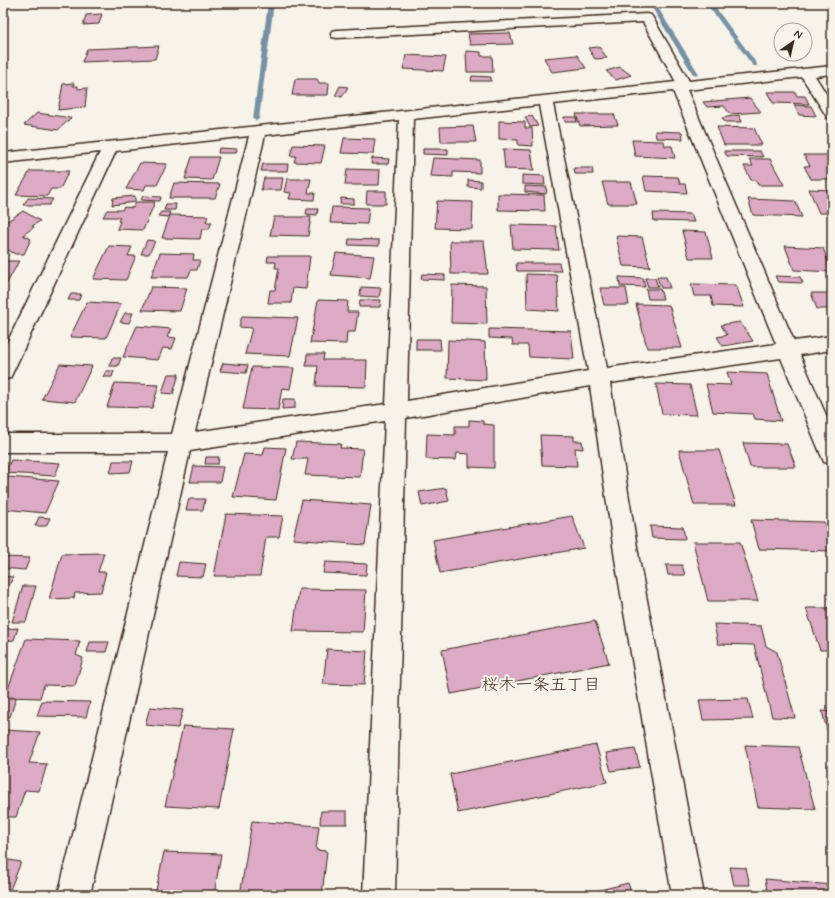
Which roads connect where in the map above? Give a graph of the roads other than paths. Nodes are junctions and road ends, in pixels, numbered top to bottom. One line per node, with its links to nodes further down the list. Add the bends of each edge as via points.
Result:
1 (637, 3): 2 (street)
2 (633, 18): 3 (street); 6 (street, via 647,18)
3 (337, 34)
4 (832, 70): 5 (street)
5 (806, 73): 6 (street); 8 (street)
6 (682, 86): 7 (street); 14 (street)
7 (545, 100): 9 (street); 16 (street)
8 (832, 114)
9 (406, 116): 10 (street); 17 (street)
10 (258, 131): 11 (street); 19 (street)
11 (110, 148): 12 (street); 15 (street)
12 (3, 158)
13 (832, 343): 14 (street)
14 (789, 349): 16 (street); 20 (street)
15 (3, 372)
16 (599, 377): 17 (street); 23 (street, via 627,559)
17 (396, 411): 19 (street); 22 (street)
18 (3, 443): 19 (street)
19 (181, 443): 21 (street)
20 (832, 455)
21 (74, 895)
22 (379, 895)
23 (688, 895)

